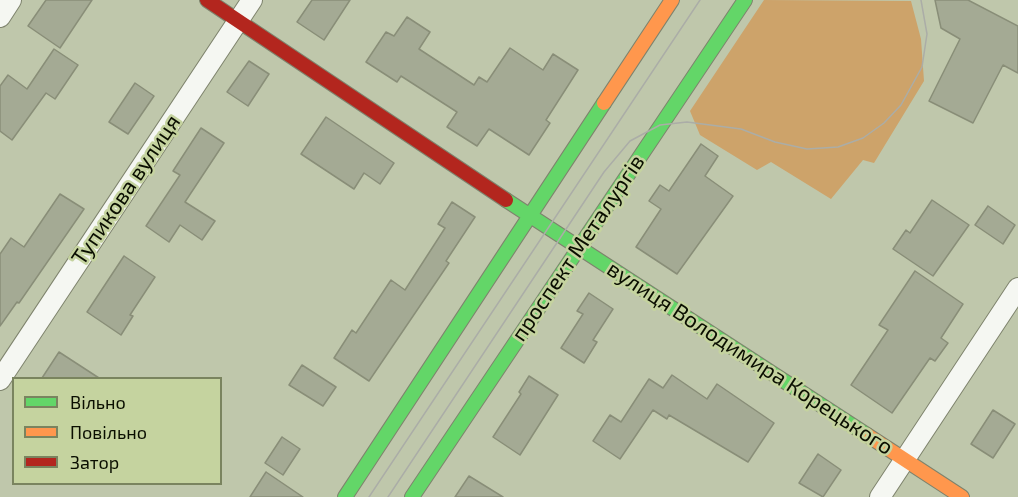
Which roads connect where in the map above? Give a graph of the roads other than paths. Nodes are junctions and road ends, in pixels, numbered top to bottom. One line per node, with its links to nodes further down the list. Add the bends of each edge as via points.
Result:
1 (11, 0): 6 (street)
2 (207, 0): 7 (main road, вулиця Володимира Корецького)
3 (252, 0): 7 (street, Тупикова вулиця)
4 (672, 0): 8 (main road)
5 (745, 0): 9 (main road, проспект Металургів)
6 (0, 17)
7 (238, 21): 8 (main road, вулиця Володимира Корецького); 11 (street, Тупикова вулиця)
8 (530, 216): 9 (main road, вулиця Володимира Корецького); 13 (main road)
9 (578, 247): 12 (main road, вулиця Володимира Корецького); 14 (main road, проспект Металургів)
10 (1018, 288): 12 (street)
11 (0, 380)
12 (906, 459): 15 (street); 16 (main road, вулиця Володимира Корецького)
13 (345, 497)
14 (412, 497)
15 (880, 497)
16 (962, 497)

